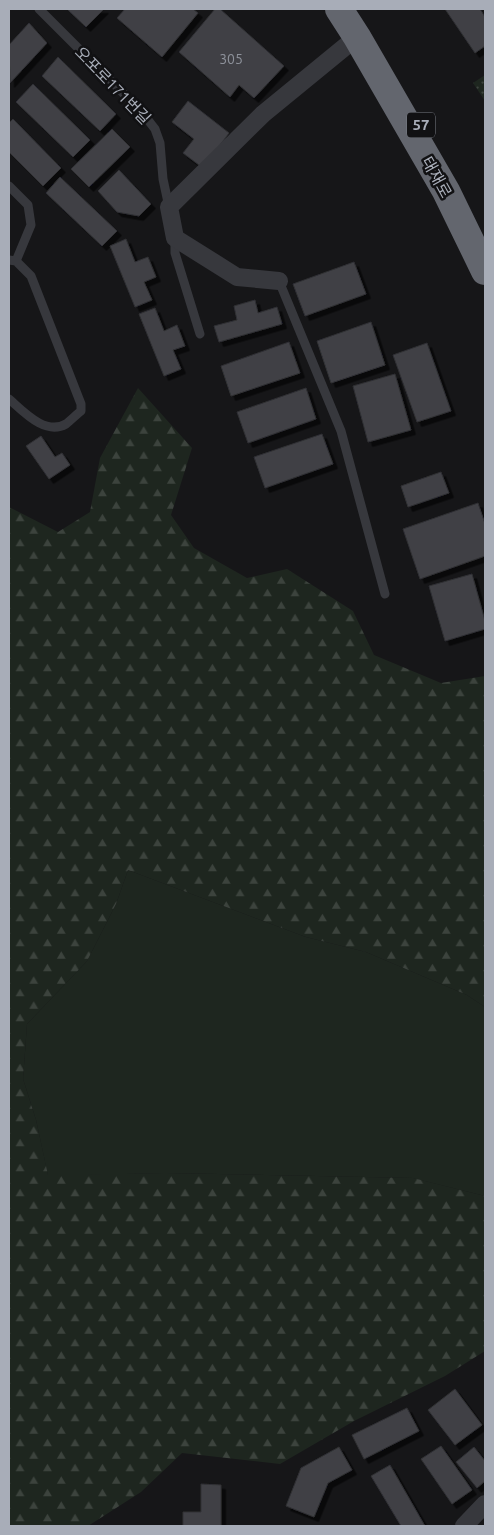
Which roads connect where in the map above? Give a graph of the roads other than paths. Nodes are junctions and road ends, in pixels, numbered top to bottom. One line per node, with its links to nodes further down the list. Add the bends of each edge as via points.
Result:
1 (39, 9): 6 (lane, 오포로171번길, via 155,128)
2 (338, 9): 4 (highway, 태재로 / 57)
3 (355, 9): 8 (highway, 태재로 / 57)
4 (357, 36): 6 (street, via 263,114); 10 (highway, 태재로 / 57, via 450,200)
5 (9, 186): 9 (lane, via 28,205 31,225)
6 (169, 208): 7 (street, 오포로171번길)
7 (175, 238): 11 (street, via 237,276); 12 (lane, via 175,253)
8 (485, 242)
9 (13, 261): 13 (lane, via 30,276 81,411 65,425 51,428 35,421)
10 (485, 271)
11 (279, 281): 14 (lane, via 341,431)
12 (200, 334)
13 (9, 399)
14 (385, 594)
15 (485, 1504): 16 (street)
16 (464, 1526)

